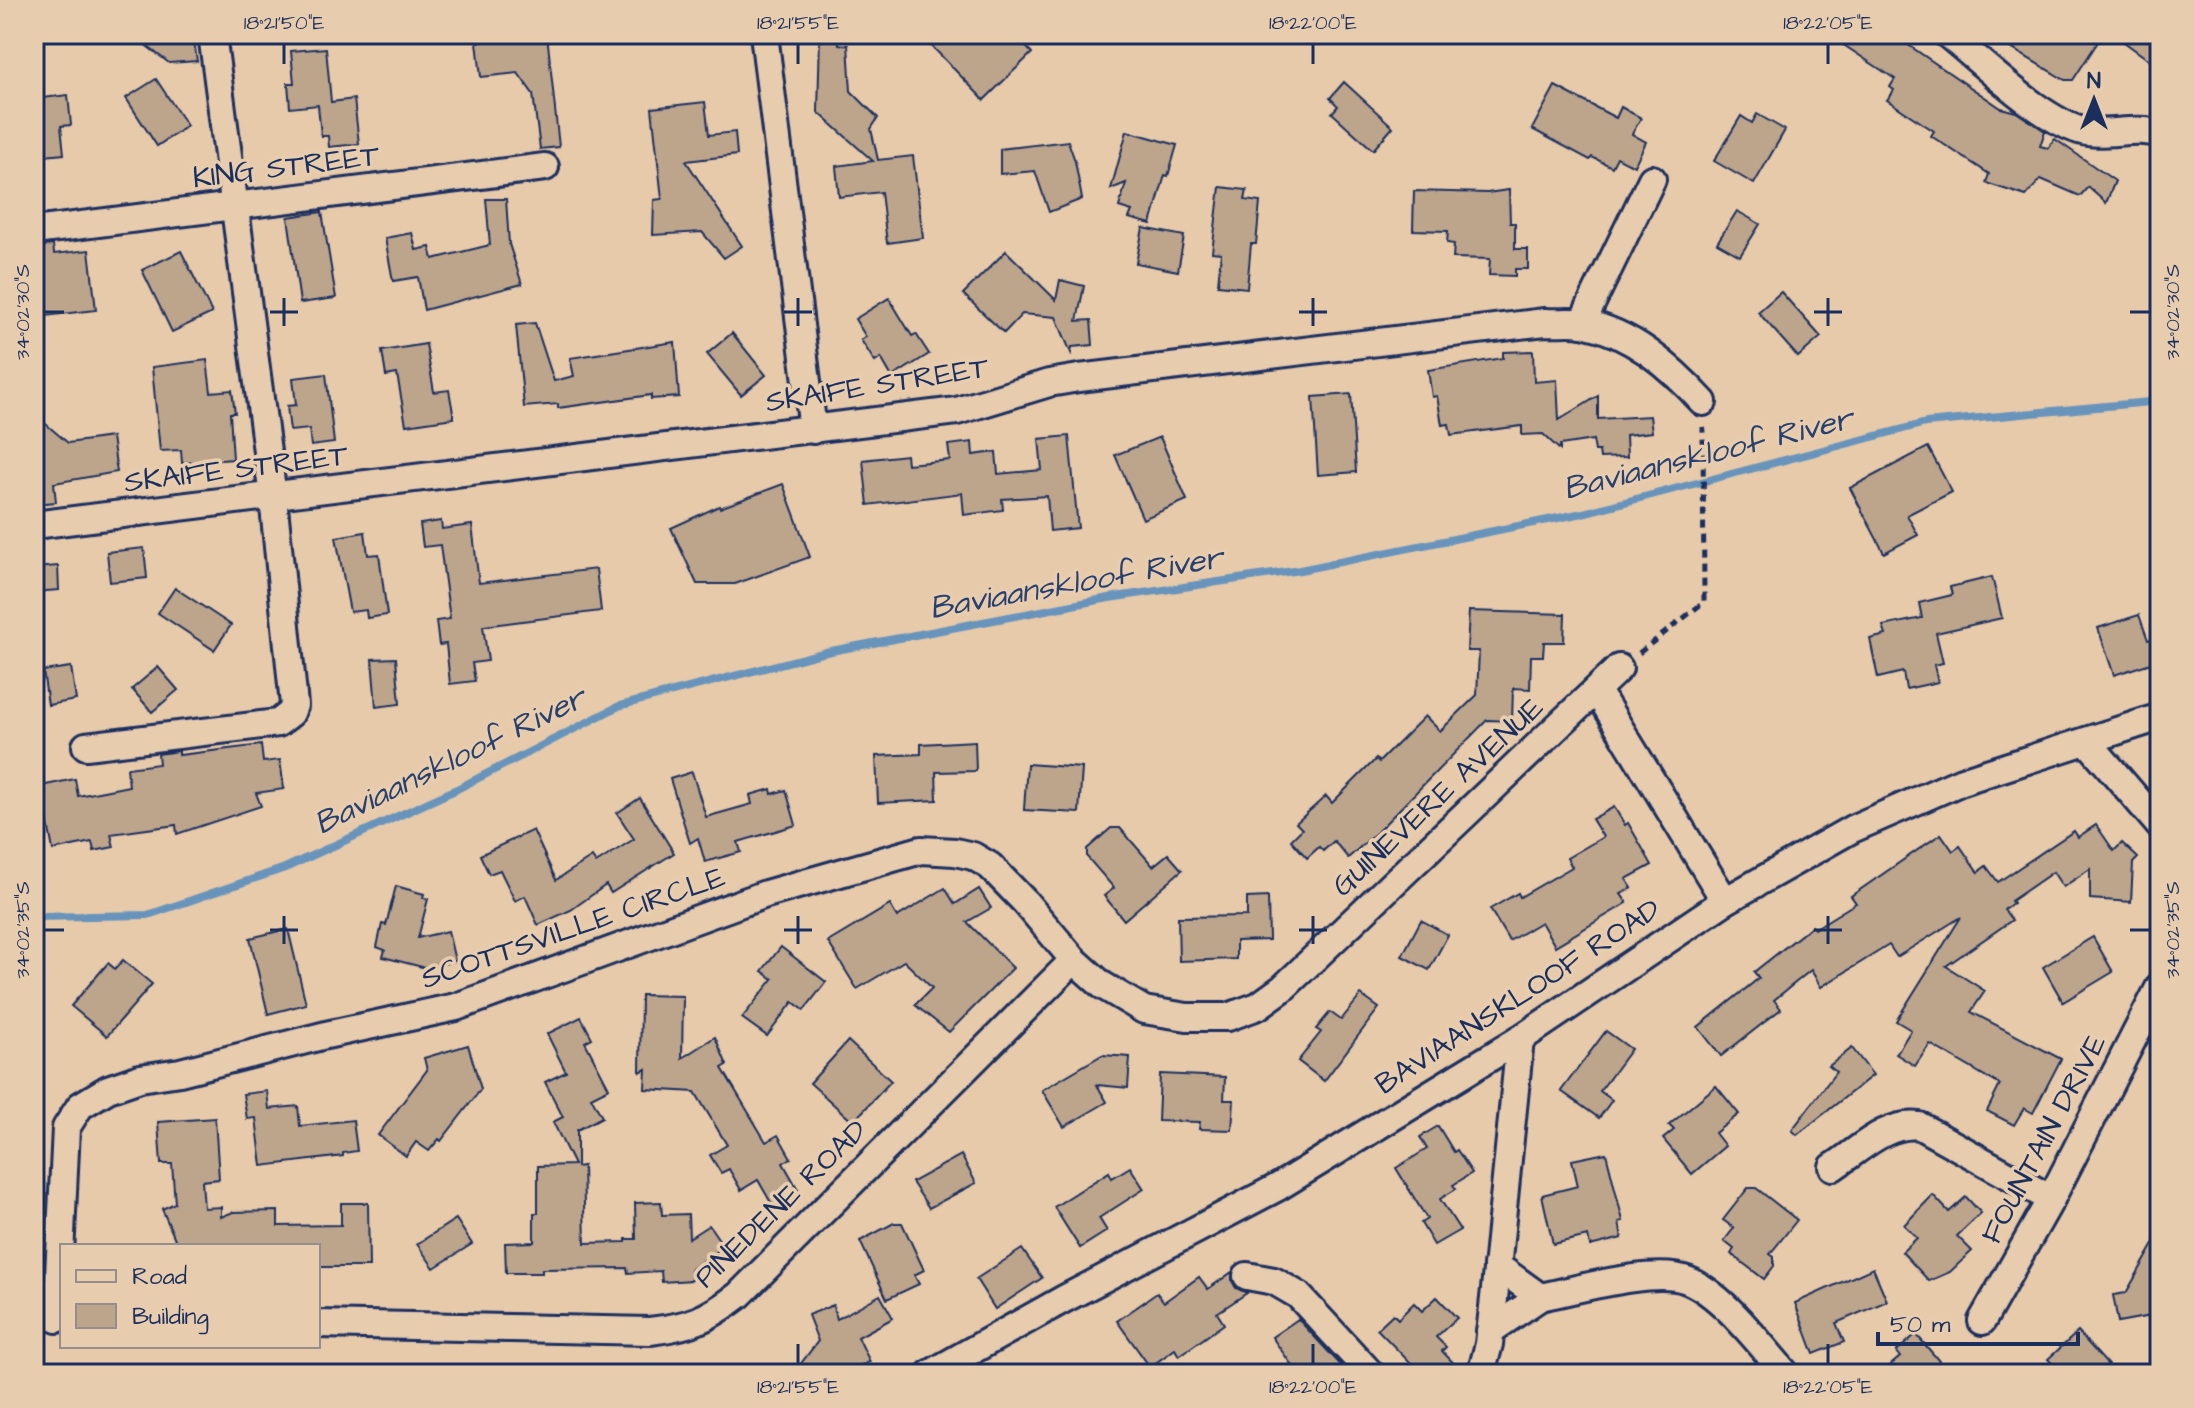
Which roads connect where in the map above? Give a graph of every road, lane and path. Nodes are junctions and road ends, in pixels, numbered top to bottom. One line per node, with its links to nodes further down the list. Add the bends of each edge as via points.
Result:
1 (212, 34): 7 (street)
2 (764, 34): 11 (street)
3 (1947, 34): 4 (street, via 2026,98 2079,130)
4 (2160, 134)
5 (545, 167): 7 (street, KING STREET)
6 (1652, 179): 9 (street)
7 (233, 206): 8 (street, KING STREET); 12 (street)
8 (34, 231)
9 (1582, 323): 10 (street, SKAIFE STREET, via 1645,350 1675,371); 11 (street, SKAIFE STREET, via 1545,322 1079,378 957,411)
10 (1703, 402): 14 (path, via 1704,602)
11 (813, 430): 12 (street, SKAIFE STREET)
12 (273, 497): 13 (street, SKAIFE STREET); 18 (street, via 291,713 278,723)
13 (34, 525)
14 (1619, 668): 15 (street, GUINEVERE AVENUE)
15 (1597, 691): 20 (street); 21 (street, GUINEVERE AVENUE, via 1258,1006 1228,1017 1144,1010 1102,985)
16 (2160, 717): 17 (street, BAVIAANSKLOOF ROAD)
17 (2087, 741): 19 (street); 20 (street, BAVIAANSKLOOF ROAD, via 1948,787 1852,829)
18 (86, 746)
19 (2160, 826)
20 (1725, 901): 23 (street, BAVIAANSKLOOF ROAD)
21 (1074, 960): 29 (street, SCOTTSVILLE CIRCLE, via 990,866 973,856 921,850 766,894 456,1007 108,1089 80,1106 66,1128); 31 (street, PINEDENE ROAD, via 712,1316 650,1331)
22 (2160, 986): 25 (street, FOUNTAIN DRIVE)
23 (1520, 1039): 26 (street); 33 (street, BAVIAANSKLOOF ROAD, via 1278,1187)
24 (1833, 1167): 25 (street, via 1888,1130 1909,1124)
25 (2051, 1199): 30 (street, FOUNTAIN DRIVE)
26 (1497, 1266): 28 (street); 32 (street)
27 (1247, 1276): 34 (street, via 1274,1281 1298,1295)
28 (1540, 1297): 32 (street); 36 (street, via 1627,1280 1684,1279 1724,1307)
29 (51, 1319)
30 (1982, 1321)
31 (320, 1324)
32 (1490, 1331): 35 (street)
33 (930, 1374)
34 (1371, 1374)
35 (1481, 1374)
36 (1786, 1374)

